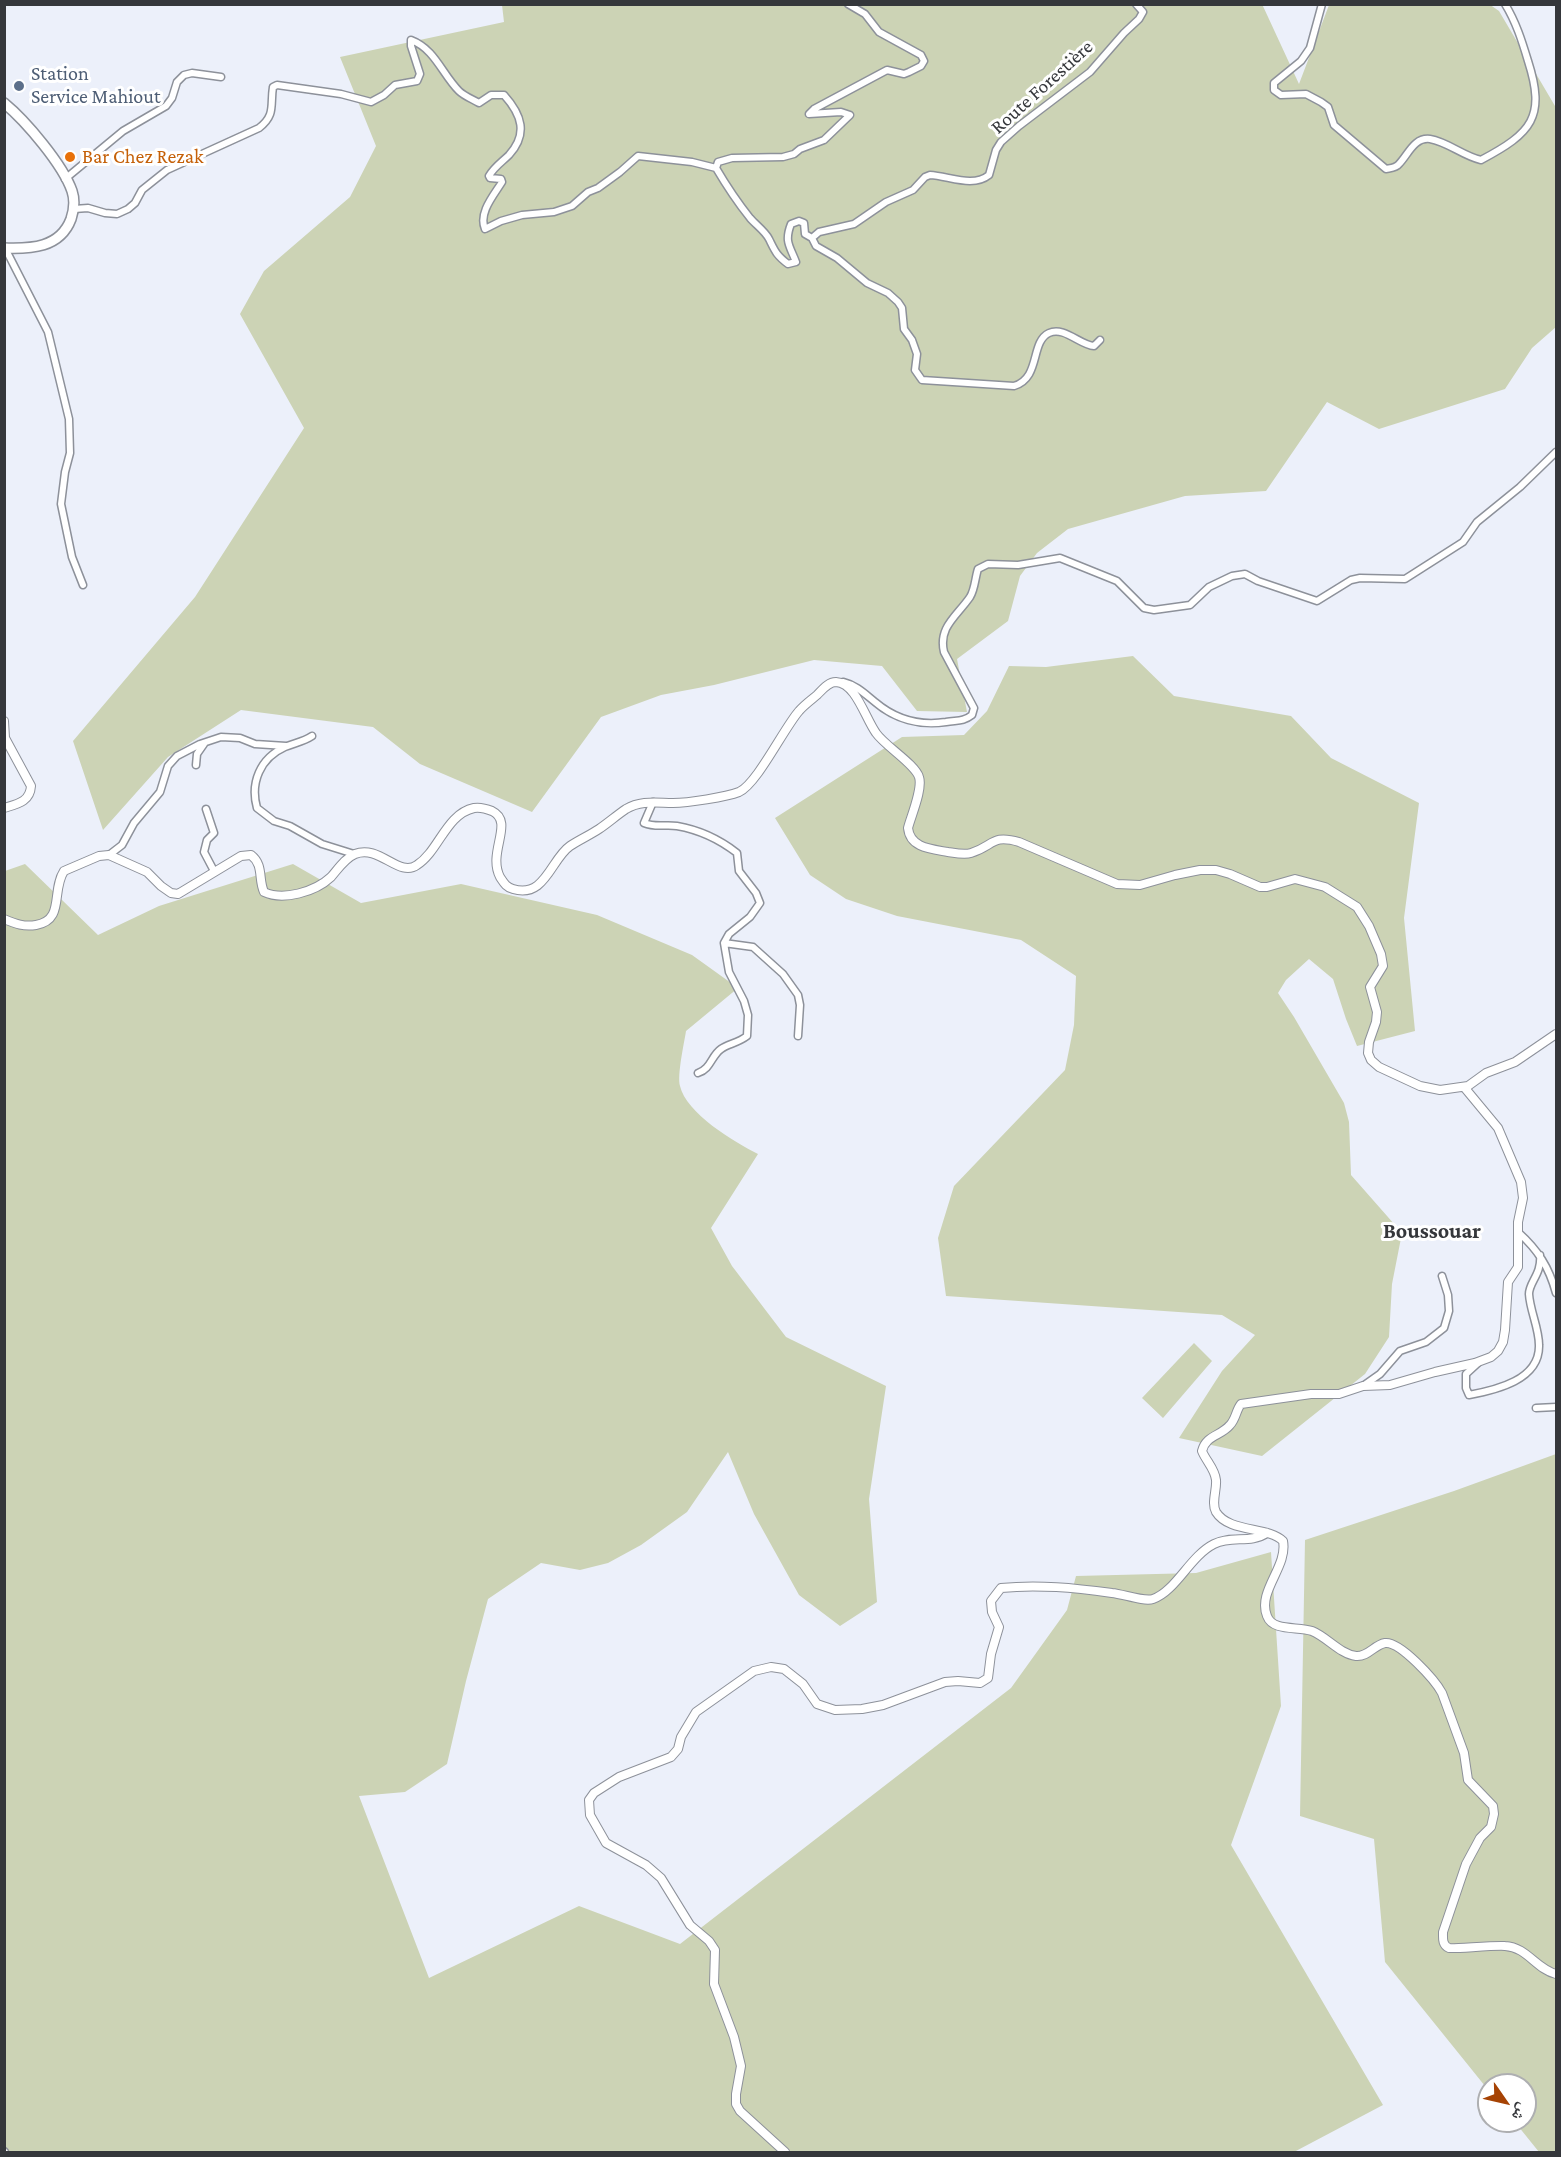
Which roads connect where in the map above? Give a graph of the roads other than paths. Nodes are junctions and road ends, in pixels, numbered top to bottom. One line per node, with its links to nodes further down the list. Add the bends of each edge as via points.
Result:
1 (848, 4): 7 (street, via 865,14 879,32 921,55 921,66 904,74 887,70 814,109 809,114 850,115 824,140 783,157 732,158 718,162)
2 (1136, 4): 10 (street, Route Forestière, via 1143,12 1139,20 1096,66 1001,142 990,175 967,180 930,175 913,190 886,201 854,224 819,232)
3 (1322, 4): 4 (street, via 1310,48 1274,84 1274,90 1281,94 1306,94 1321,102 1328,107 1334,126 1386,169 1398,166 1426,138 1482,160 1525,130 1536,110 1536,88 1519,30)
4 (1505, 4)
5 (221, 77): 8 (street, via 184,75 166,106 123,131)
6 (4, 103): 8 (main road, via 28,124)
7 (716, 168): 9 (street, via 638,156 572,206 511,218 485,229 483,214 502,182 489,176 514,149 522,127 504,95 491,95 479,103 467,97 432,54 411,40 420,74 417,81 395,85 371,102 277,85 273,87 272,112 267,122 167,170 142,190 128,209 117,214); 10 (street, via 785,262 796,262 787,238 791,224 804,223 805,234)
8 (65, 179): 9 (main road, via 72,191)
9 (74, 209): 11 (main road, via 68,226 56,240 28,249)
10 (812, 238): 12 (street, via 816,246 898,302 904,330 917,354 915,370 922,380 1014,387 1030,374 1047,334 1072,336 1094,346)
11 (5, 248): 14 (street, via 48,332 69,418 70,453 61,504 72,558)
12 (1100, 340)
13 (1557, 452): 15 (street, via 1477,522 1463,542 1405,579 1351,580 1317,601 1245,574 1209,587 1190,605 1154,610 1144,608 1117,581 1060,558 1018,565 988,564 978,569 970,596 951,621 942,642 974,708 972,715 962,721 922,723 904,719 879,706 853,685)
14 (83, 585)
15 (839, 682): 21 (street, via 831,682 800,710 752,780 739,792 685,803); 32 (street, via 853,692 877,735 917,772 920,784 908,835 925,849 971,853 1007,838 1118,884 1140,885 1200,870 1216,870 1260,887 1294,879 1306,881 1349,900 1369,926 1383,966 1370,987 1377,1012 1369,1042 1371,1060 1420,1086 1440,1090)
16 (4, 721): 22 (street, via 5,738 31,793 21,803)
17 (312, 736): 19 (street)
18 (207, 741): 19 (street, via 233,737 255,744); 20 (street, via 199,750); 25 (street, via 173,760 160,792 134,823 122,845)
19 (286, 746): 24 (street, via 259,770 255,788 258,808 274,821 322,844)
20 (196, 765)
21 (653, 802): 24 (street, via 628,808 569,847 547,878 525,890 505,885 498,872 497,843 502,819 484,808 472,808 457,818 415,867 407,869 378,854); 28 (street, via 644,823 702,832 737,853 739,871 760,903)
22 (4, 808)
23 (206, 808): 26 (street, via 214,833 204,852)
24 (354, 854): 26 (street, via 329,879 289,896 264,892 261,868 251,855 241,856)
25 (109, 855): 26 (street, via 147,872 171,893 186,890); 27 (street, via 64,871 57,886 55,912 46,923 28,926)
26 (214, 871)
27 (4, 919)
28 (724, 943): 30 (street, via 753,946 783,974 798,995); 31 (street, via 729,972 748,1015 747,1036 722,1048)
29 (1557, 1034): 32 (street, via 1515,1062)
30 (798, 1036)
31 (698, 1073)
32 (1464, 1087): 33 (street, via 1498,1128 1521,1182)
33 (1518, 1232): 34 (street); 37 (street, via 1518,1267 1509,1282 1503,1342 1491,1357)
34 (1540, 1255): 36 (street); 37 (street, via 1539,1270 1529,1291 1539,1345 1532,1366 1506,1386 1469,1395 1466,1374)
35 (1442, 1276): 38 (street, via 1448,1304 1444,1328 1426,1342 1400,1351)
36 (1557, 1293)
37 (1480, 1361): 38 (street, via 1390,1385)
38 (1363, 1386): 41 (street, via 1339,1394 1241,1404 1228,1428 1204,1444 1204,1457 1216,1477 1216,1512 1237,1526)
39 (1557, 1407): 40 (street)
40 (1536, 1408)
41 (1267, 1533): 42 (street, via 1278,1536 1284,1549 1268,1592 1267,1618 1273,1624 1313,1632 1348,1654 1367,1654 1387,1642 1404,1651 1437,1684 1464,1753 1468,1780 1492,1806 1493,1822 1472,1849 1448,1915 1443,1932 1446,1946 1508,1946 1529,1954 1545,1970); 43 (street, via 1259,1538 1225,1539 1211,1545 1155,1599 1046,1586 1001,1588 991,1600 999,1633 988,1678 980,1683 945,1682 883,1705 835,1710 817,1704 803,1684 784,1669 754,1671 696,1712 671,1757 619,1777 594,1793 589,1800 590,1815 606,1843 661,1878 690,1925 715,1950 714,1984 741,2066 736,2104)
42 (1557, 1974)
43 (785, 2152)

